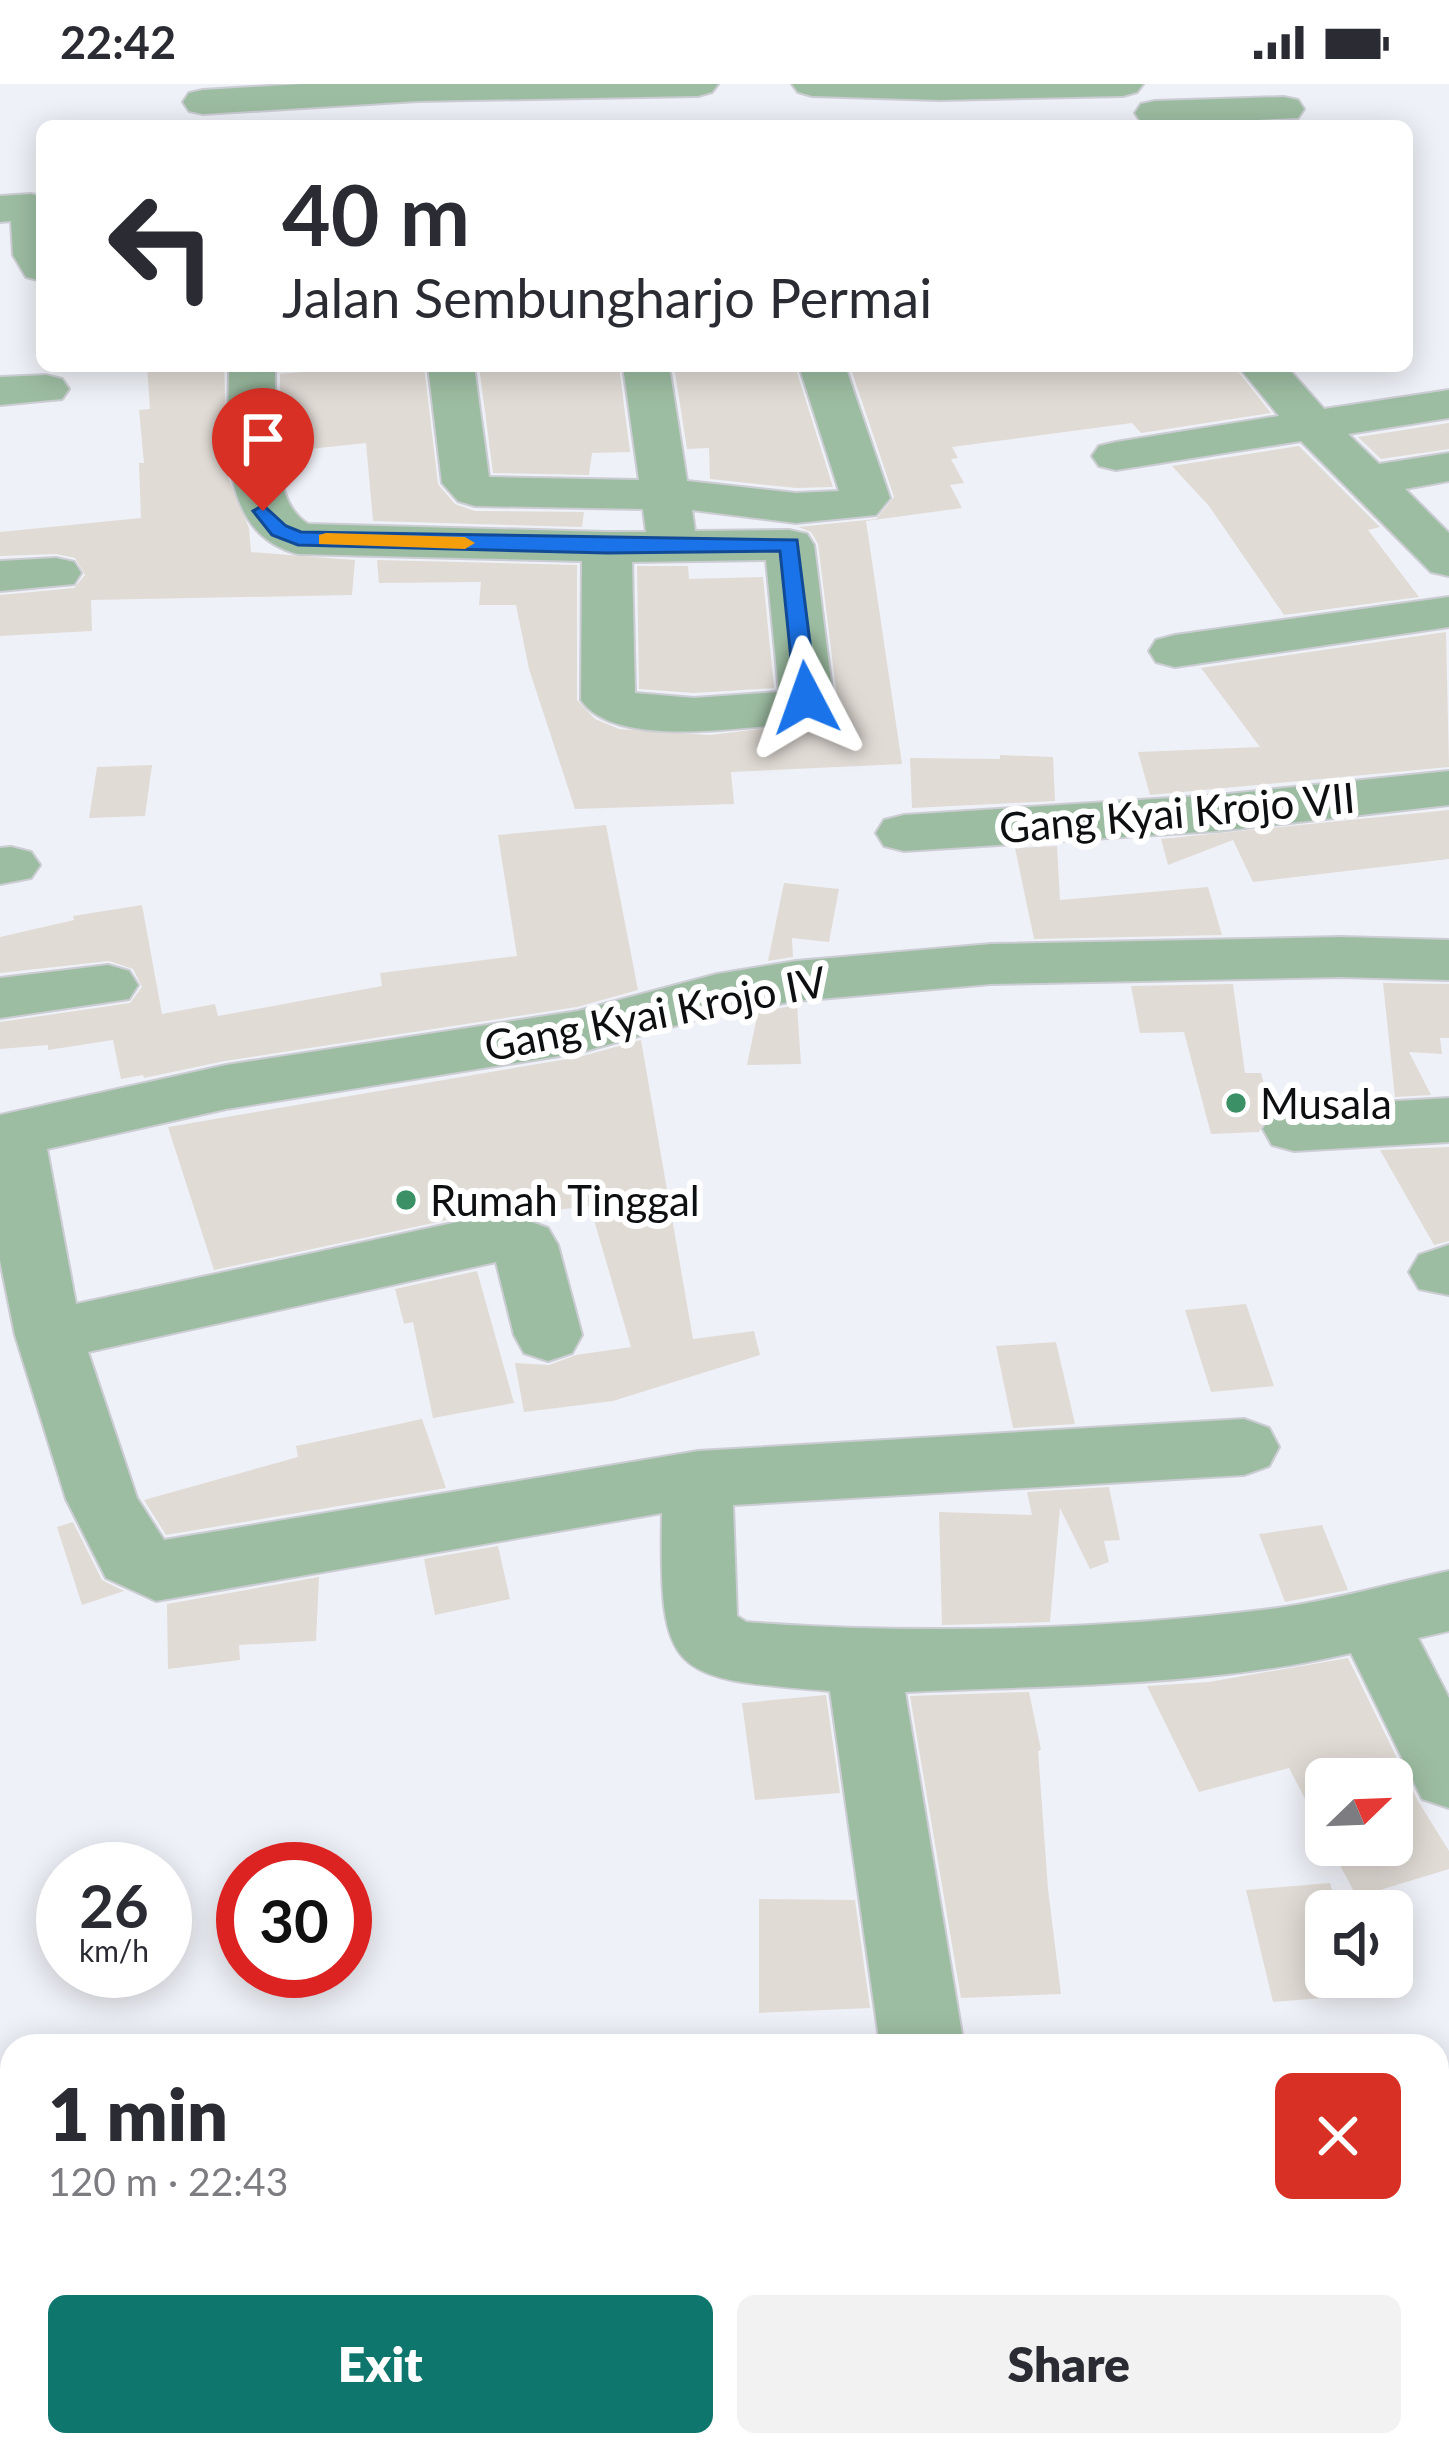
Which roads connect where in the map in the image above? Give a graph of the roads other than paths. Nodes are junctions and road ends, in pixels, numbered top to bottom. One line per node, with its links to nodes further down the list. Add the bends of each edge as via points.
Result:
1 (698, 84): 4 (street)
2 (812, 84): 3 (street)
3 (1123, 84)
4 (516, 87): 6 (street)
5 (203, 104): 6 (street)
6 (420, 108)
7 (1152, 108): 8 (street)
8 (1284, 109)
9 (0, 209): 10 (street, via 32,207)
10 (36, 257)
11 (36, 288): 12 (street)
12 (0, 291)
13 (252, 372): 25 (street, via 257,489 263,511 288,536)
14 (452, 372): 23 (street, via 470,489)
15 (647, 372): 23 (street)
16 (824, 372): 23 (street, via 864,501 796,508)
17 (1266, 372): 19 (street)
18 (1449, 404): 19 (street)
19 (1314, 427): 20 (street); 22 (street)
20 (1116, 456)
21 (1449, 467): 22 (street)
22 (1368, 482): 26 (street)
23 (665, 493): 24 (street)
24 (672, 546): 25 (street); 25 (street, via 791,546 806,698 790,708 638,713 613,706)
25 (607, 547)
26 (1449, 561)
27 (56, 573): 28 (street)
28 (0, 576)
29 (1449, 613): 30 (street)
30 (1174, 651)
31 (1449, 788): 32 (street, Gang Kyai Krojo VII)
32 (904, 833)
33 (1449, 960): 38 (street, Gang Kyai Krojo IV, via 991,964 796,981 578,1032 226,1087)
34 (108, 985): 35 (street)
35 (0, 998)
36 (1449, 1120): 37 (street)
37 (1294, 1130)
38 (7, 1136): 39 (street)
39 (49, 1334): 40 (street, via 505,1236 525,1245); 42 (street, via 111,1519 132,1557 156,1571)
40 (548, 1335)
41 (1244, 1447): 42 (street)
42 (698, 1479): 45 (street, via 697,1602 705,1634 732,1652)
43 (1449, 1600): 44 (street)
44 (1372, 1621): 45 (street, via 1176,1649); 46 (street)
45 (862, 1661): 47 (street)
46 (1449, 1775)
47 (920, 2034)

